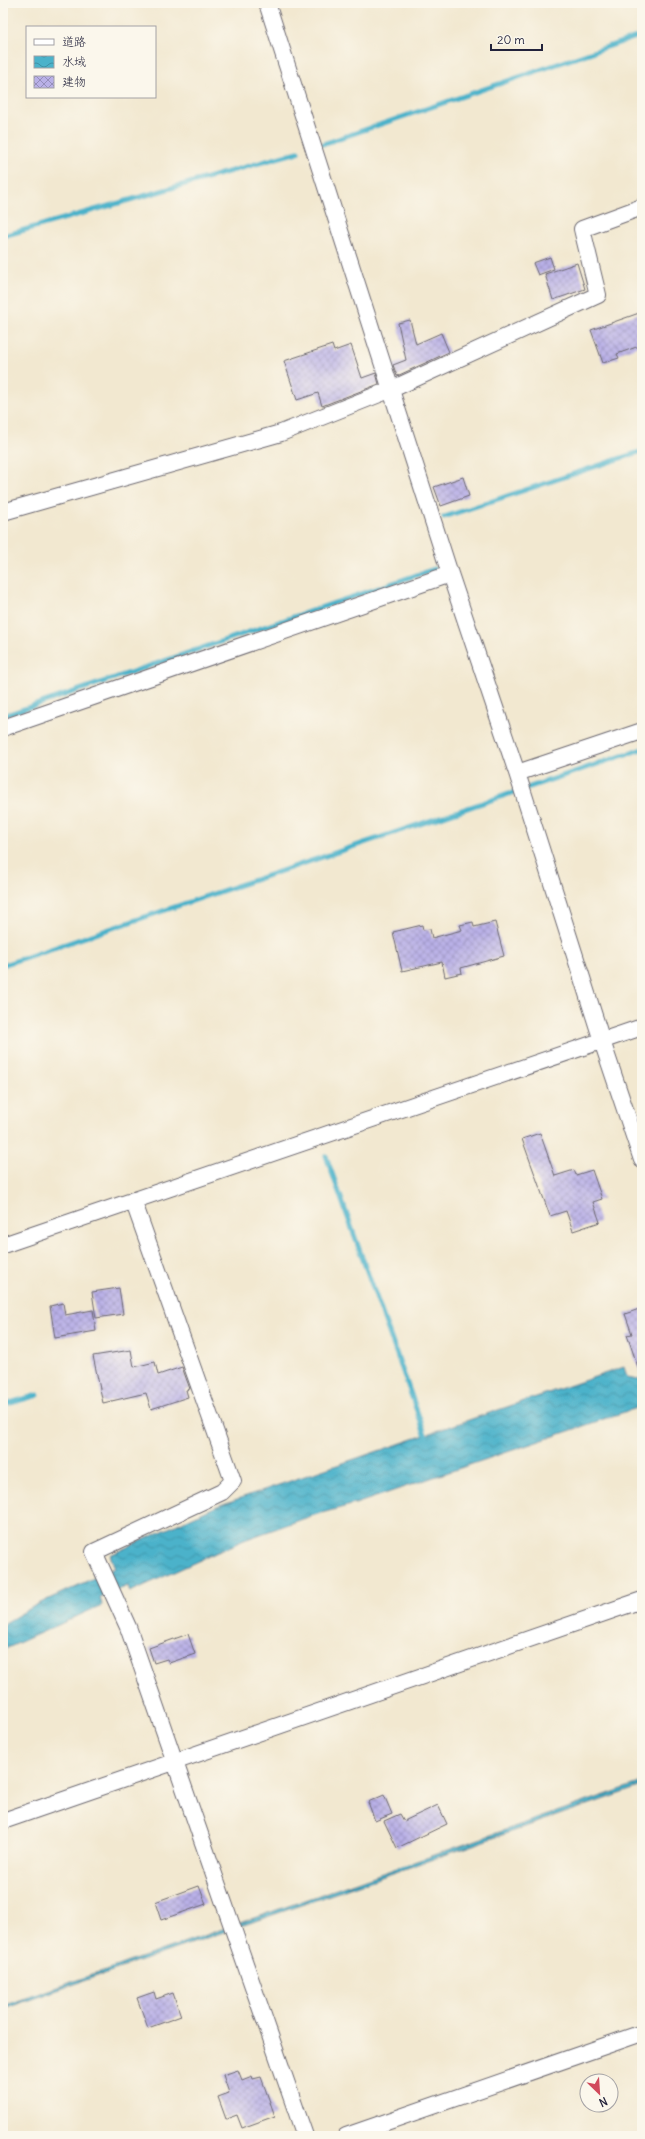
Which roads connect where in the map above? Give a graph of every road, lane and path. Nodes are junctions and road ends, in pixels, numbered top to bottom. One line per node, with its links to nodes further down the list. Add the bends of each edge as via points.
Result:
1 (267, 3): 3 (street)
2 (642, 207): 3 (street, via 582,229 598,295)
3 (392, 389): 4 (street, via 281,433); 5 (street)
4 (3, 512)
5 (450, 574): 6 (street); 8 (street)
6 (3, 728)
7 (642, 731): 8 (street)
8 (519, 778): 10 (street)
9 (642, 1027): 10 (street)
10 (602, 1041): 11 (street); 12 (street)
11 (642, 1160)
12 (133, 1200): 13 (street); 15 (street, via 233,1481 222,1492 94,1552 128,1627)
13 (3, 1245)
14 (642, 1600): 15 (street)
15 (174, 1760): 16 (street); 18 (street)
16 (3, 1821)
17 (642, 2033): 19 (street)
18 (305, 2136)
19 (346, 2136)

